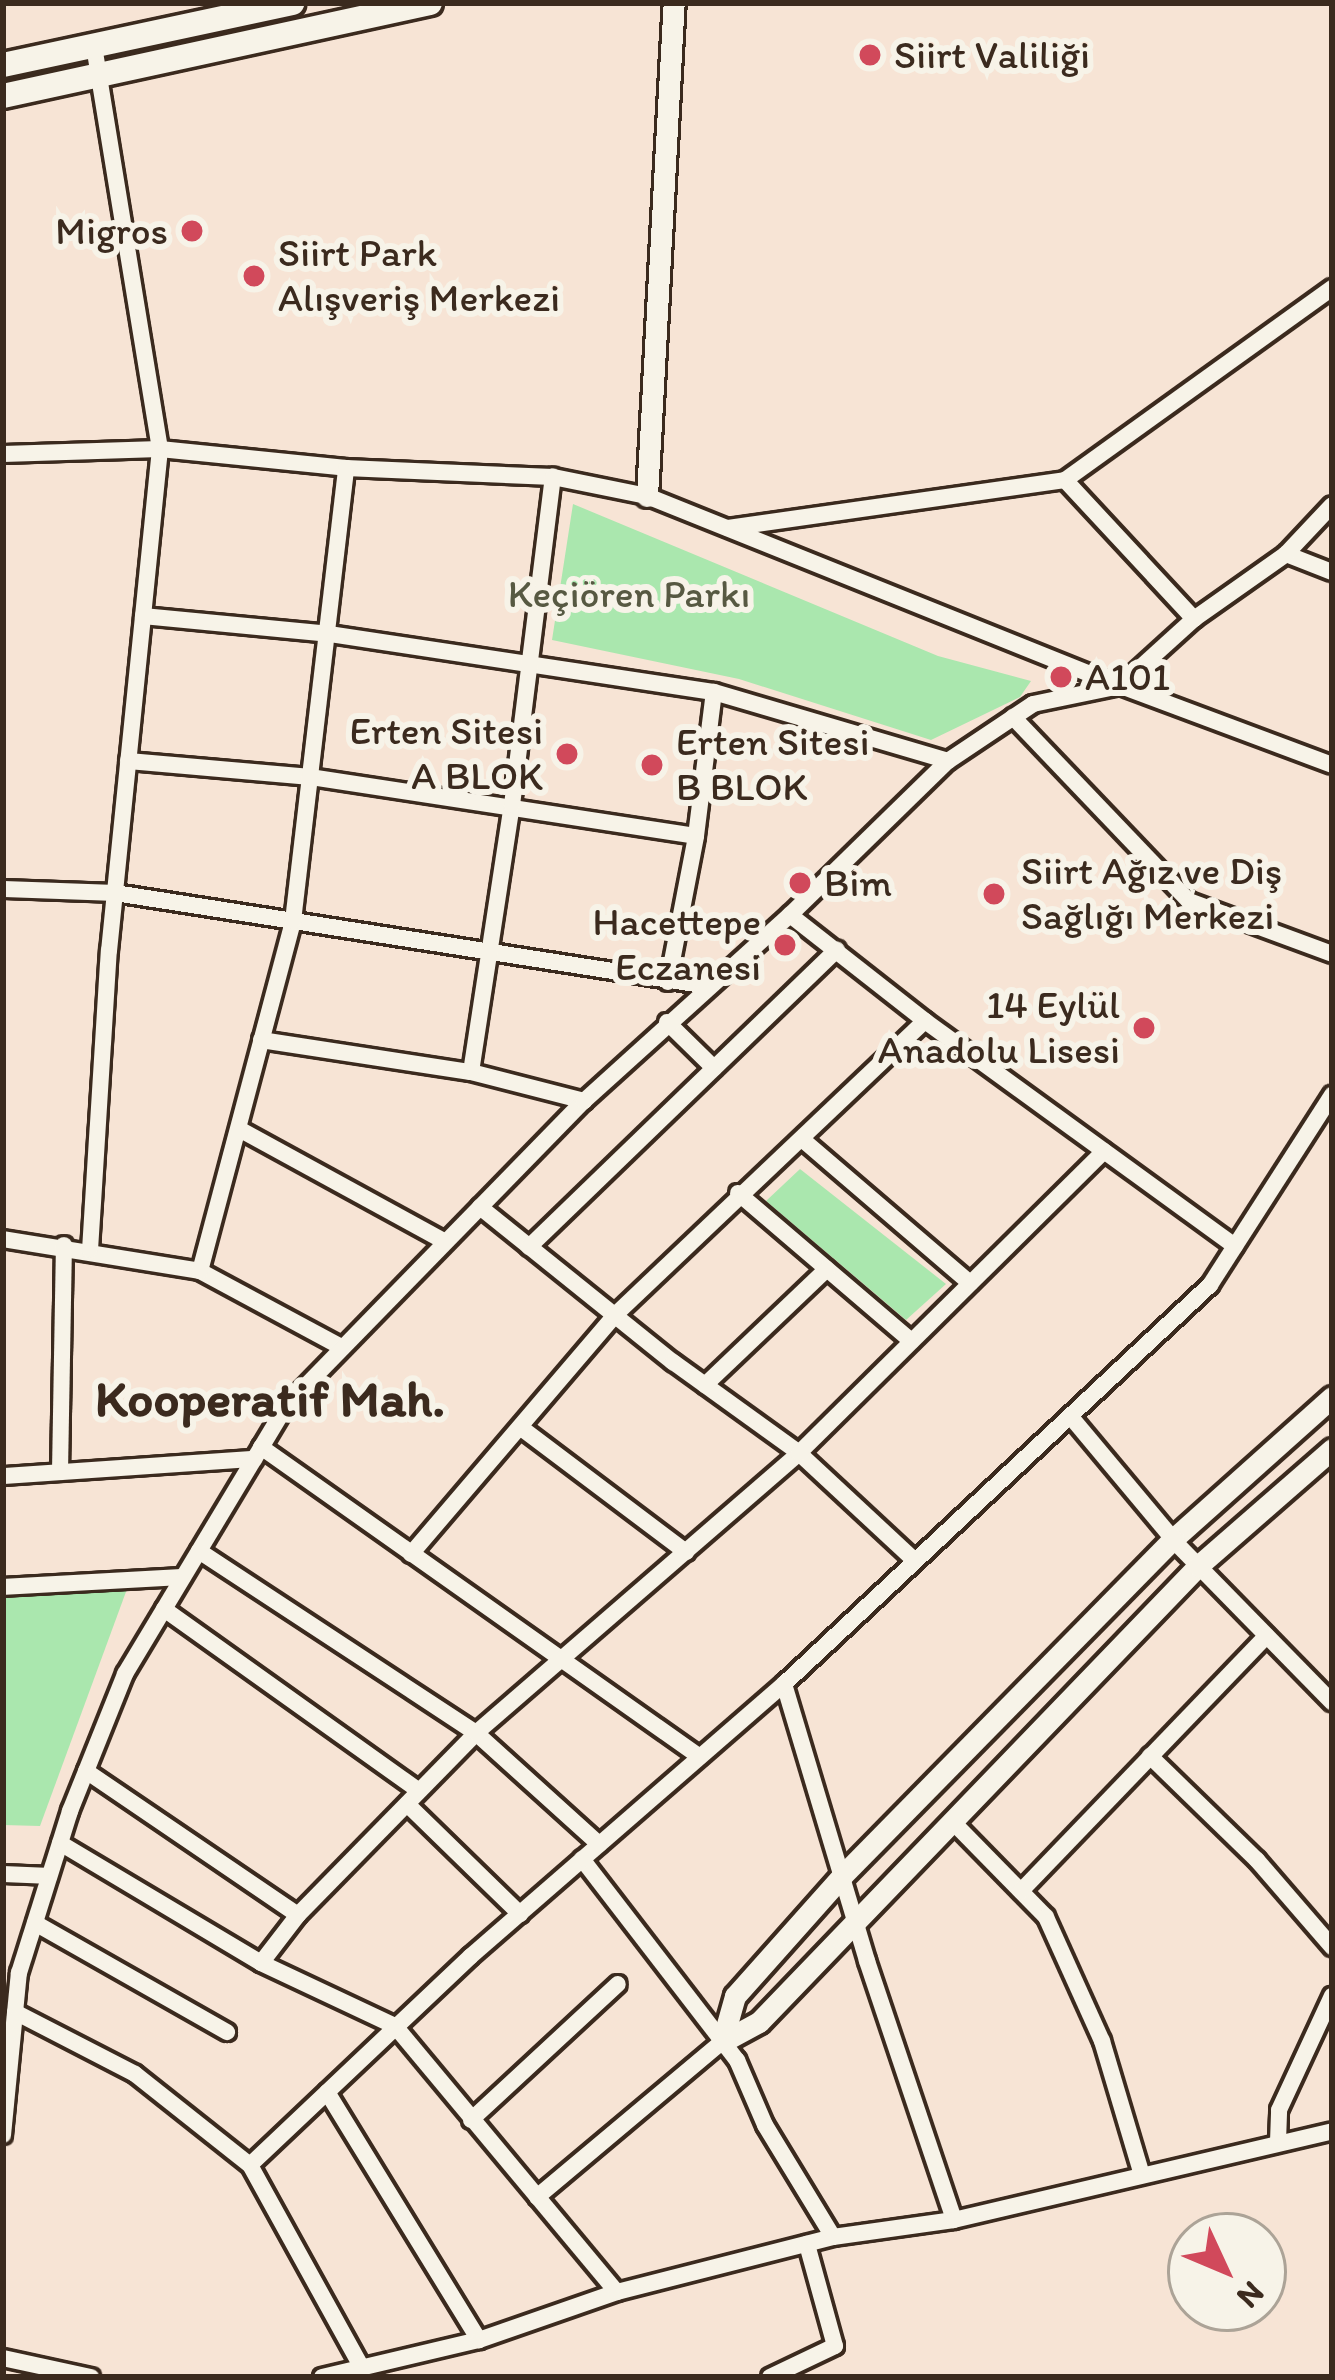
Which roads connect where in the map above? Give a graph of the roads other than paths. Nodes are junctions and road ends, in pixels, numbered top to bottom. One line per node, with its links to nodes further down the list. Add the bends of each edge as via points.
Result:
1 (292, 3): 4 (main road)
2 (430, 3): 6 (main road)
3 (674, 3): 14 (street)
4 (94, 46): 5 (main road); 6 (street)
5 (3, 65)
6 (100, 75): 7 (main road); 9 (street)
7 (3, 96)
8 (1332, 288): 13 (street)
9 (160, 449): 10 (street); 11 (street); 19 (street)
10 (3, 454)
11 (346, 468): 12 (street); 21 (street)
12 (553, 477): 14 (street); 22 (street)
13 (1065, 480): 16 (street); 20 (street)
14 (647, 496): 16 (street)
15 (1332, 505): 17 (street)
16 (727, 528): 23 (street)
17 (1286, 554): 18 (street); 20 (street)
18 (1332, 572)
19 (143, 616): 21 (street); 26 (street)
20 (1194, 619): 23 (street)
21 (330, 634): 22 (street); 29 (street)
22 (527, 662): 24 (street); 30 (street)
23 (1120, 686): 25 (street, via 1033,704); 28 (street)
24 (714, 692): 27 (street); 31 (street)
25 (1013, 717): 27 (street); 38 (street, via 1189,902)
26 (128, 761): 29 (street); 33 (street)
27 (947, 761): 34 (street)
28 (1332, 765)
29 (311, 777): 30 (street); 35 (street)
30 (512, 805): 31 (street); 37 (street)
31 (696, 836): 39 (street)
32 (3, 889): 33 (street)
33 (115, 893): 35 (street); 58 (street)
34 (790, 914): 36 (street); 40 (street)
35 (293, 921): 37 (street); 43 (street)
36 (837, 950): 41 (street); 44 (street)
37 (488, 951): 39 (street); 45 (street)
38 (1332, 954)
39 (668, 982): 40 (street)
40 (708, 986): 42 (street)
41 (925, 1021): 49 (street); 50 (street)
42 (667, 1022): 44 (street); 46 (street)
43 (262, 1040): 45 (street); 48 (street)
44 (714, 1068): 57 (street)
45 (471, 1072): 46 (street)
46 (584, 1100): 52 (street)
47 (1329, 1106): 56 (street)
48 (241, 1130): 54 (street); 60 (street)
49 (803, 1140): 51 (street); 61 (street)
50 (1104, 1151): 56 (street); 61 (street)
51 (738, 1193): 59 (street); 62 (street)
52 (480, 1207): 54 (street); 57 (street)
53 (3, 1239): 55 (street)
54 (444, 1241): 64 (street)
55 (64, 1245): 58 (street); 72 (street)
56 (1235, 1246): 67 (street, via 1210,1285)
57 (529, 1247): 62 (street)
58 (89, 1250): 60 (street)
59 (827, 1269): 63 (street); 65 (street)
60 (200, 1270): 64 (street)
61 (970, 1283): 63 (street)
62 (615, 1316): 65 (street); 68 (street)
63 (911, 1341): 71 (street)
64 (341, 1347): 70 (street, via 286,1406)
65 (705, 1385): 71 (street)
66 (1332, 1397): 74 (street)
67 (1071, 1417): 74 (street); 78 (street)
68 (520, 1427): 76 (street); 77 (street)
69 (1332, 1449): 79 (street)
70 (257, 1453): 72 (street); 75 (street); 77 (street)
71 (799, 1453): 76 (street); 78 (street)
72 (60, 1472): 73 (street)
73 (3, 1476)
74 (1173, 1539): 79 (street); 98 (street)
75 (199, 1551): 80 (street); 87 (street)
76 (686, 1552): 84 (street)
77 (410, 1554): 84 (street)
78 (914, 1560): 85 (street)
79 (1198, 1566): 83 (street); 92 (street)
80 (183, 1576): 81 (street); 82 (street)
81 (3, 1587)
82 (164, 1609): 90 (street, via 124,1674); 91 (street)
83 (1266, 1636): 86 (street); 88 (street)
84 (562, 1662): 87 (street); 89 (street)
85 (784, 1684): 89 (street); 98 (street)
86 (1332, 1702)
87 (476, 1733): 91 (street); 94 (street)
88 (1150, 1756): 99 (street); 104 (street)
89 (700, 1757): 94 (street)
90 (86, 1771): 93 (street); 101 (street)
91 (413, 1797): 100 (street); 101 (street)
92 (952, 1821): 99 (street); 103 (street)
93 (60, 1843): 97 (street); 105 (street)
94 (599, 1844): 95 (street)
95 (582, 1859): 100 (street); 111 (street)
96 (3, 1874): 97 (street)
97 (49, 1876): 102 (street)
98 (842, 1876): 103 (street); 111 (street, via 735,1996)
99 (1021, 1891): 118 (street, via 1046,1917 1102,2041)
100 (520, 1913): 109 (street)
101 (298, 1916): 105 (street)
102 (35, 1923): 108 (street); 110 (street)
103 (856, 1924): 111 (street, via 759,2022); 120 (street)
104 (1332, 1947)
105 (261, 1963): 109 (street)
106 (618, 1984): 113 (street)
107 (1332, 1996): 116 (street, via 1279,2110)
108 (10, 2024): 115 (street); 117 (street, via 135,2074)
109 (395, 2026): 112 (street); 113 (street)
110 (227, 2032)
111 (722, 2042): 119 (street); 121 (street)
112 (327, 2092): 117 (street); 124 (street)
113 (471, 2120): 119 (street)
114 (1332, 2131): 116 (street)
115 (3, 2135)
116 (1278, 2142): 118 (street)
117 (250, 2165): 126 (street)
118 (1142, 2175): 120 (street)
119 (537, 2197): 123 (street)
120 (954, 2220): 121 (street)
121 (833, 2237): 122 (street)
122 (807, 2244): 123 (street); 129 (street, via 835,2346)
123 (616, 2292): 124 (street)
124 (479, 2340): 126 (street)
125 (3, 2358): 127 (street)
126 (362, 2366): 128 (street)
127 (91, 2377)
128 (322, 2377)
129 (770, 2377)

